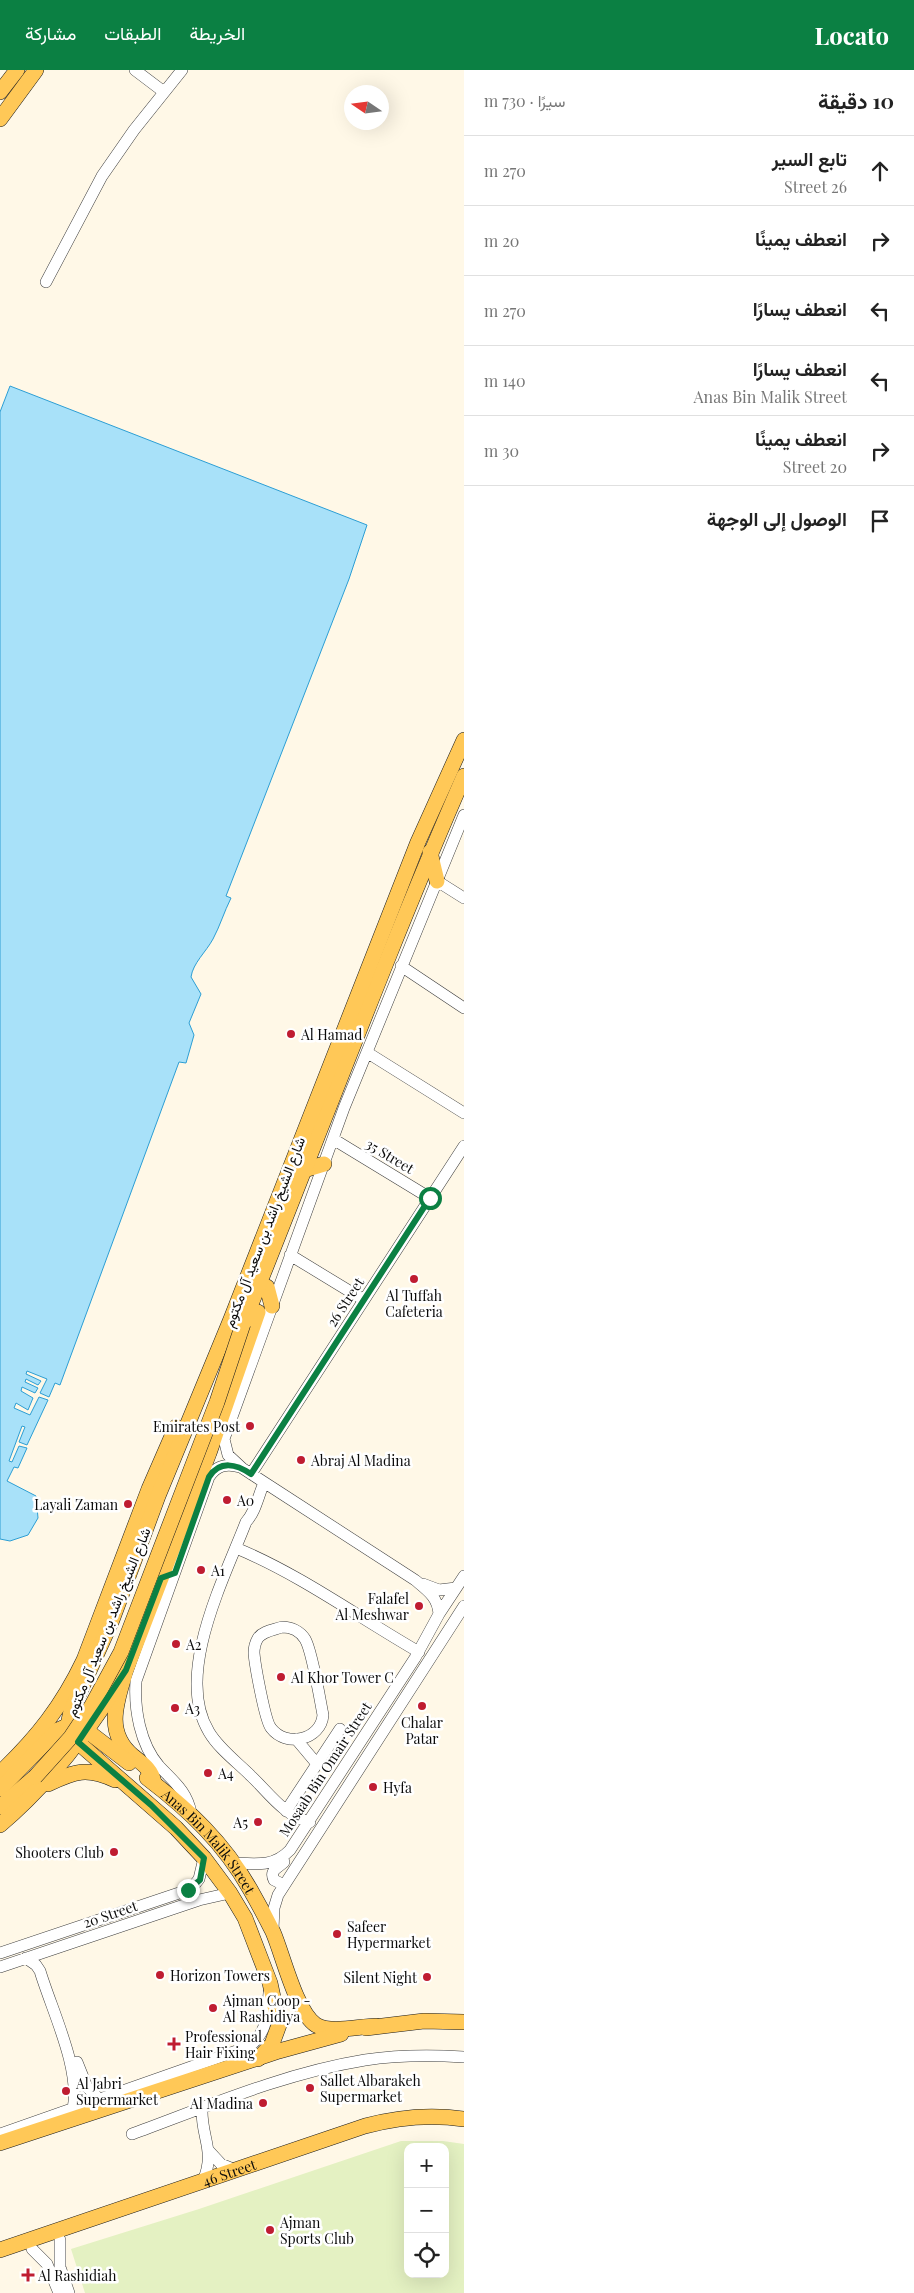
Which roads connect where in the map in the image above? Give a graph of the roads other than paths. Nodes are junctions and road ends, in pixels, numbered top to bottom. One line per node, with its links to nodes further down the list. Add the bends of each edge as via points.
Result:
1 (36, 70): 5 (main road)
2 (134, 70): 4 (street)
3 (182, 70): 4 (street)
4 (164, 92): 6 (street, via 102,176)
5 (0, 119)
6 (46, 282)
7 (464, 740): 27 (main road, شارع الشيخ راشد بن سعيد آل مكتوم, via 418,842)
8 (464, 776): 10 (main road, شارع الشيخ راشد بن سعيد آل مكتوم)
9 (464, 815): 11 (street)
10 (430, 852): 11 (main road); 20 (main road, شارع الشيخ راشد بن سعيد آل مكتوم)
11 (437, 881): 12 (street); 13 (street)
12 (464, 898)
13 (401, 966): 14 (street); 15 (street)
14 (464, 1008)
15 (368, 1052): 16 (street); 17 (street)
16 (464, 1113)
17 (333, 1139): 19 (street); 21 (street, 35 Street)
18 (464, 1146): 21 (street, 26 Street)
19 (324, 1164): 20 (main road); 23 (street)
20 (304, 1170): 22 (main road, شارع الشيخ راشد بن سعيد آل مكتوم)
21 (430, 1198): 25 (street, 26 Street)
22 (273, 1251): 24 (main road, via 273,1269); 27 (main road, شارع الشيخ راشد بن سعيد آل مكتوم)
23 (290, 1255): 25 (street); 26 (street)
24 (267, 1287): 26 (main road); 31 (main road)
25 (364, 1300): 28 (street, 26 Street)
26 (272, 1306): 28 (street, via 224,1439 228,1455)
27 (237, 1322): 37 (main road, شارع الشيخ راشد بن سعيد آل مكتوم, via 158,1496); 47 (main road, via 212,1350 155,1473 80,1668 64,1699 39,1734); 53 (main road, شارع الشيخ راشد بن سعيد آل مكتوم, bridge, via 217,1402 121,1652 92,1707 71,1737 35,1777)
28 (246, 1471): 29 (street); 31 (street, via 223,1465 209,1477)
29 (264, 1483): 30 (street, via 248,1508); 33 (street)
30 (236, 1548): 38 (street, via 289,1572); 54 (street, via 202,1642 197,1667 197,1700 204,1722 216,1742)
31 (168, 1575): 39 (main road); 55 (street, via 139,1667 135,1695 146,1746 159,1766 181,1788)
32 (464, 1576): 34 (street, Mosaab Bin Omair Street)
33 (415, 1580): 34 (street, via 433,1589); 36 (street, via 434,1597)
34 (456, 1588): 36 (street, Mosaab Bin Omair Street)
35 (464, 1606): 62 (street, Mosaab Bin Omair Street, via 319,1838)
36 (439, 1614): 38 (street, Mosaab Bin Omair Street)
37 (101, 1647): 40 (main road, via 102,1663 86,1702 90,1706 99,1706); 41 (main road, شارع الشيخ راشد بن سعيد آل مكتوم)
38 (417, 1655): 56 (street, Mosaab Bin Omair Street)
39 (126, 1670): 40 (main road); 48 (main road, via 114,1714 116,1730 128,1752 150,1770)
40 (114, 1688): 43 (main road)
41 (68, 1725): 43 (main road, شارع الشيخ راشد بن سعيد آل مكتوم, via 75,1724); 45 (main road, شارع الشيخ راشد بن سعيد آل مكتوم, via 58,1730)
42 (340, 1729): 46 (street)
43 (83, 1736): 48 (main road, Anas Bin Malik Street); 49 (main road); 50 (main road, Anas Bin Malik Street)
44 (296, 1739): 44 (street, via 314,1734 324,1715 307,1643 297,1631 282,1627 260,1636 255,1656 268,1723 277,1734); 46 (street)
45 (27, 1763): 51 (main road, شارع الشيخ راشد بن سعيد آل مكتوم); 52 (main road, via 48,1752 54,1753 58,1760)
46 (317, 1764): 54 (street)
47 (0, 1773)
48 (154, 1783): 55 (main road, Anas Bin Malik Street)
49 (42, 1786): 50 (main road, via 67,1774 87,1771); 52 (main road)
50 (129, 1786): 60 (main road, Anas Bin Malik Street)
51 (0, 1789)
52 (25, 1804): 57 (main road)
53 (0, 1807)
54 (286, 1811): 56 (street); 58 (street)
55 (191, 1813): 61 (main road, Anas Bin Malik Street)
56 (310, 1822): 58 (street, Mosaab Bin Omair Street)
57 (0, 1825)
58 (300, 1836): 59 (street, Mosaab Bin Omair Street)
59 (290, 1850): 61 (street, Mosaab Bin Omair Street, via 271,1863); 62 (street, via 287,1859 272,1872 274,1880)
60 (204, 1858): 63 (street, 20 Street, via 197,1883); 64 (main road, Anas Bin Malik Street)
61 (234, 1863): 67 (main road, Anas Bin Malik Street)
62 (284, 1886): 67 (street, Mosaab Bin Omair Street, via 274,1908)
63 (179, 1893): 65 (street); 69 (street, 20 Street)
64 (230, 1893): 65 (street, 20 Street); 66 (main road, Anas Bin Malik Street)
65 (182, 1906): 68 (street, 20 Street)
66 (245, 1918): 67 (main road, via 262,1939 271,1938); 73 (main road, Anas Bin Malik Street)
67 (274, 1933): 76 (main road, Anas Bin Malik Street, via 283,1958 296,1976 306,2014 316,2025 332,2029)
68 (47, 1951): 70 (street, 20 Street); 72 (street)
69 (0, 1953)
70 (26, 1958): 71 (street, 20 Street); 72 (street, via 36,1965)
71 (0, 1967)
72 (45, 1979): 79 (street)
73 (270, 1984): 78 (main road, Anas Bin Malik Street, via 278,2032); 80 (street, via 265,2026 253,2044)
74 (404, 2013): 76 (main road)
75 (464, 2022): 76 (main road)
76 (383, 2025): 78 (main road, via 315,2040)
77 (464, 2057): 81 (street, via 410,2056 343,2064)
78 (258, 2059): 89 (main road)
79 (80, 2085): 80 (street); 82 (street)
80 (100, 2100): 82 (street)
81 (202, 2108): 83 (street); 85 (street)
82 (73, 2109): 87 (street)
83 (188, 2113): 85 (street); 88 (street)
84 (464, 2119): 91 (main road, 46 Street, via 422,2116 378,2122)
85 (201, 2125): 90 (street)
86 (464, 2129): 93 (main road, 46 Street, via 422,2126 379,2132)
87 (0, 2134)
88 (132, 2134)
89 (0, 2143)
90 (209, 2151): 91 (street, via 221,2164); 92 (street, via 209,2167)
91 (236, 2170): 92 (main road, 46 Street)
92 (203, 2181): 95 (main road, 46 Street)
93 (60, 2240): 94 (main road, 46 Street); 98 (street, via 60,2267)
94 (32, 2249): 96 (main road, 46 Street); 97 (street, via 47,2264)
95 (0, 2250)
96 (0, 2260)
97 (59, 2293)
98 (69, 2293)

